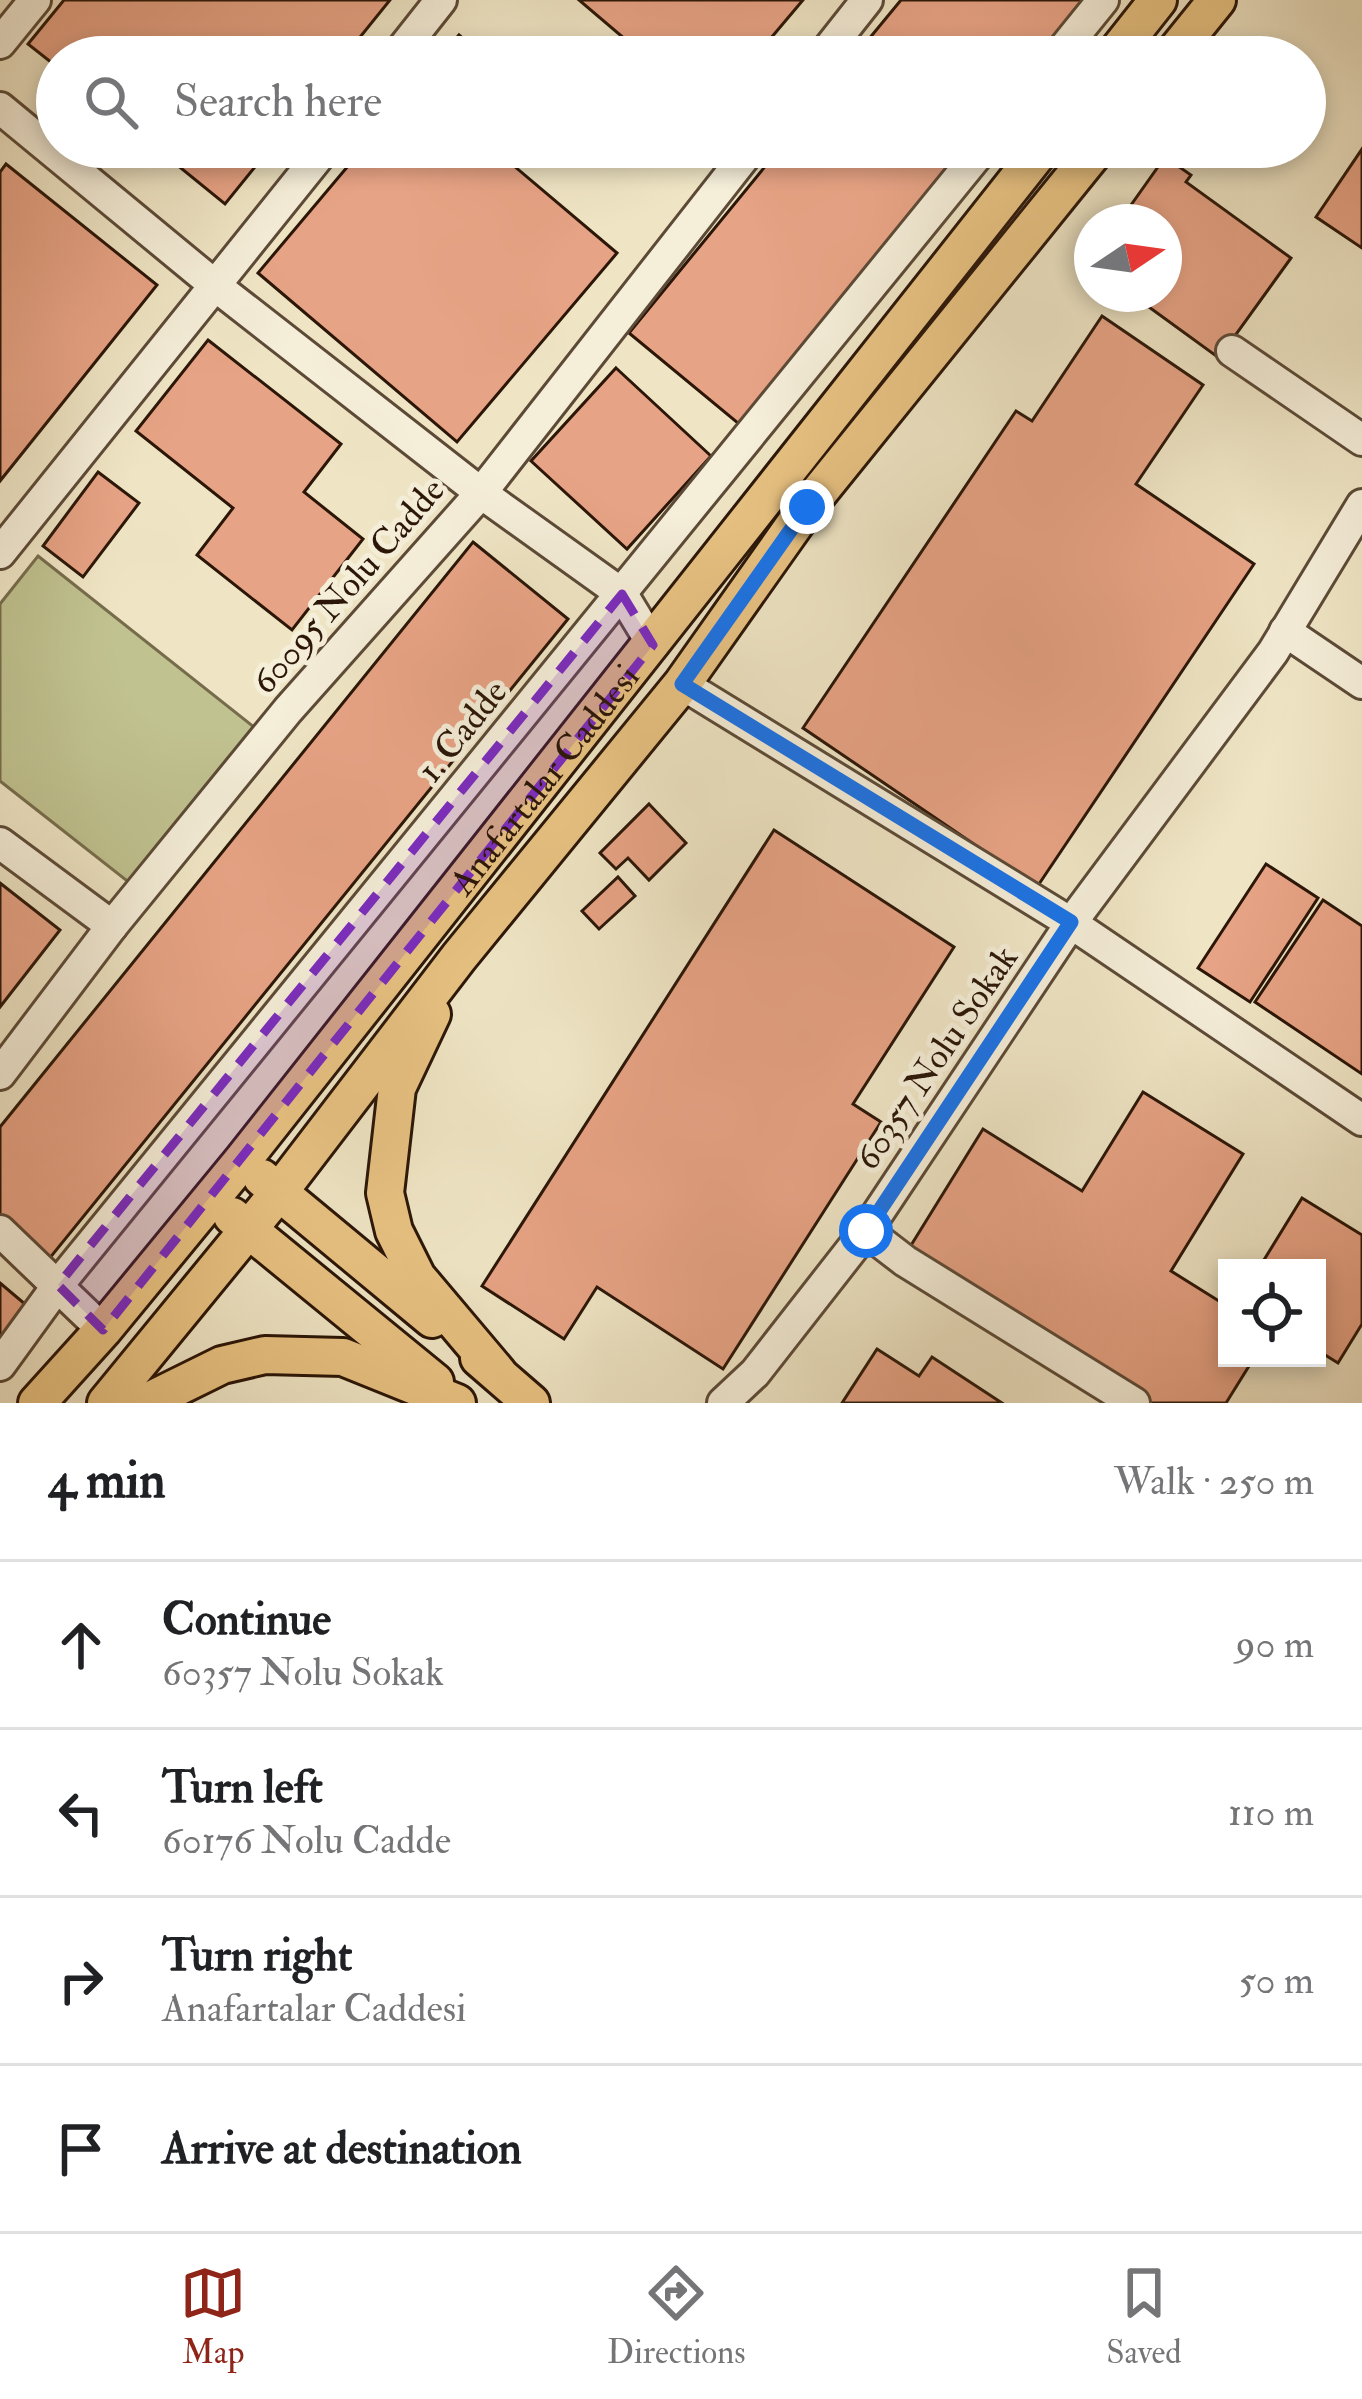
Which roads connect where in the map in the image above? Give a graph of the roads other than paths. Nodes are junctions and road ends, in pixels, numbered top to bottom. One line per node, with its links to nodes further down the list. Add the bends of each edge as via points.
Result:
1 (35, 0): 12 (street)
2 (441, 0): 7 (street)
3 (867, 0): 8 (street)
4 (1103, 0): 9 (street)
5 (1158, 0): 10 (main road)
6 (1217, 0): 11 (main road)
7 (413, 36)
8 (839, 36)
9 (1074, 36)
10 (1130, 36)
11 (1188, 36)
12 (0, 43)
13 (0, 108): 14 (street)
14 (36, 138)
15 (73, 168): 21 (street)
16 (310, 168): 21 (street)
17 (736, 168): 24 (street, 60095 Nolu Cadde)
18 (967, 168): 27 (street, 1. Cadde)
19 (1027, 168): 29 (main road, Anafartalar Caddesi)
20 (1081, 168): 31 (main road, Anafartalar Caddesi, via 807,507)
21 (217, 287): 24 (street); 26 (street)
22 (1232, 351): 23 (street)
23 (1362, 440)
24 (481, 493): 27 (street); 34 (street, 60095 Nolu Cadde, via 288,710)
25 (1362, 505): 28 (street, 60357 Nolu Sokak)
26 (0, 554)
27 (622, 595): 29 (street); 44 (street, 1. Cadde)
28 (1285, 631): 30 (street); 33 (street, 60357 Nolu Sokak)
29 (653, 645): 38 (main road, Anafartalar Caddesi)
30 (1362, 683)
31 (682, 684): 33 (street); 35 (main road, Anafartalar Caddesi)
32 (0, 843): 34 (street)
33 (1071, 922): 37 (street); 43 (street, 60357 Nolu Sokak)
34 (112, 926): 36 (street, 60095 Nolu Cadde)
35 (459, 957): 39 (main road, Anafartalar Caddesi); 47 (main road, via 397,1088 385,1193 417,1277)
36 (0, 1074)
37 (1362, 1120)
38 (242, 1161): 39 (main road); 40 (main road, Anafartalar Caddesi)
39 (279, 1192): 41 (main road, Anafartalar Caddesi); 47 (main road)
40 (211, 1198): 41 (main road); 45 (main road, Anafartalar Caddesi)
41 (249, 1229): 49 (main road, Anafartalar Caddesi); 51 (main road)
42 (0, 1231): 44 (street)
43 (866, 1231): 53 (street, 60357 Nolu Sokak, via 755,1373); 54 (street)
44 (58, 1285): 45 (street); 46 (street, 1. Cadde)
45 (103, 1330): 48 (main road, Anafartalar Caddesi)
46 (0, 1365)
47 (498, 1373): 52 (main road)
48 (37, 1403)
49 (106, 1403)
50 (145, 1403): 51 (main road, via 222,1365 265,1354 343,1357)
51 (458, 1403)
52 (531, 1403)
53 (722, 1403)
54 (1134, 1403)

